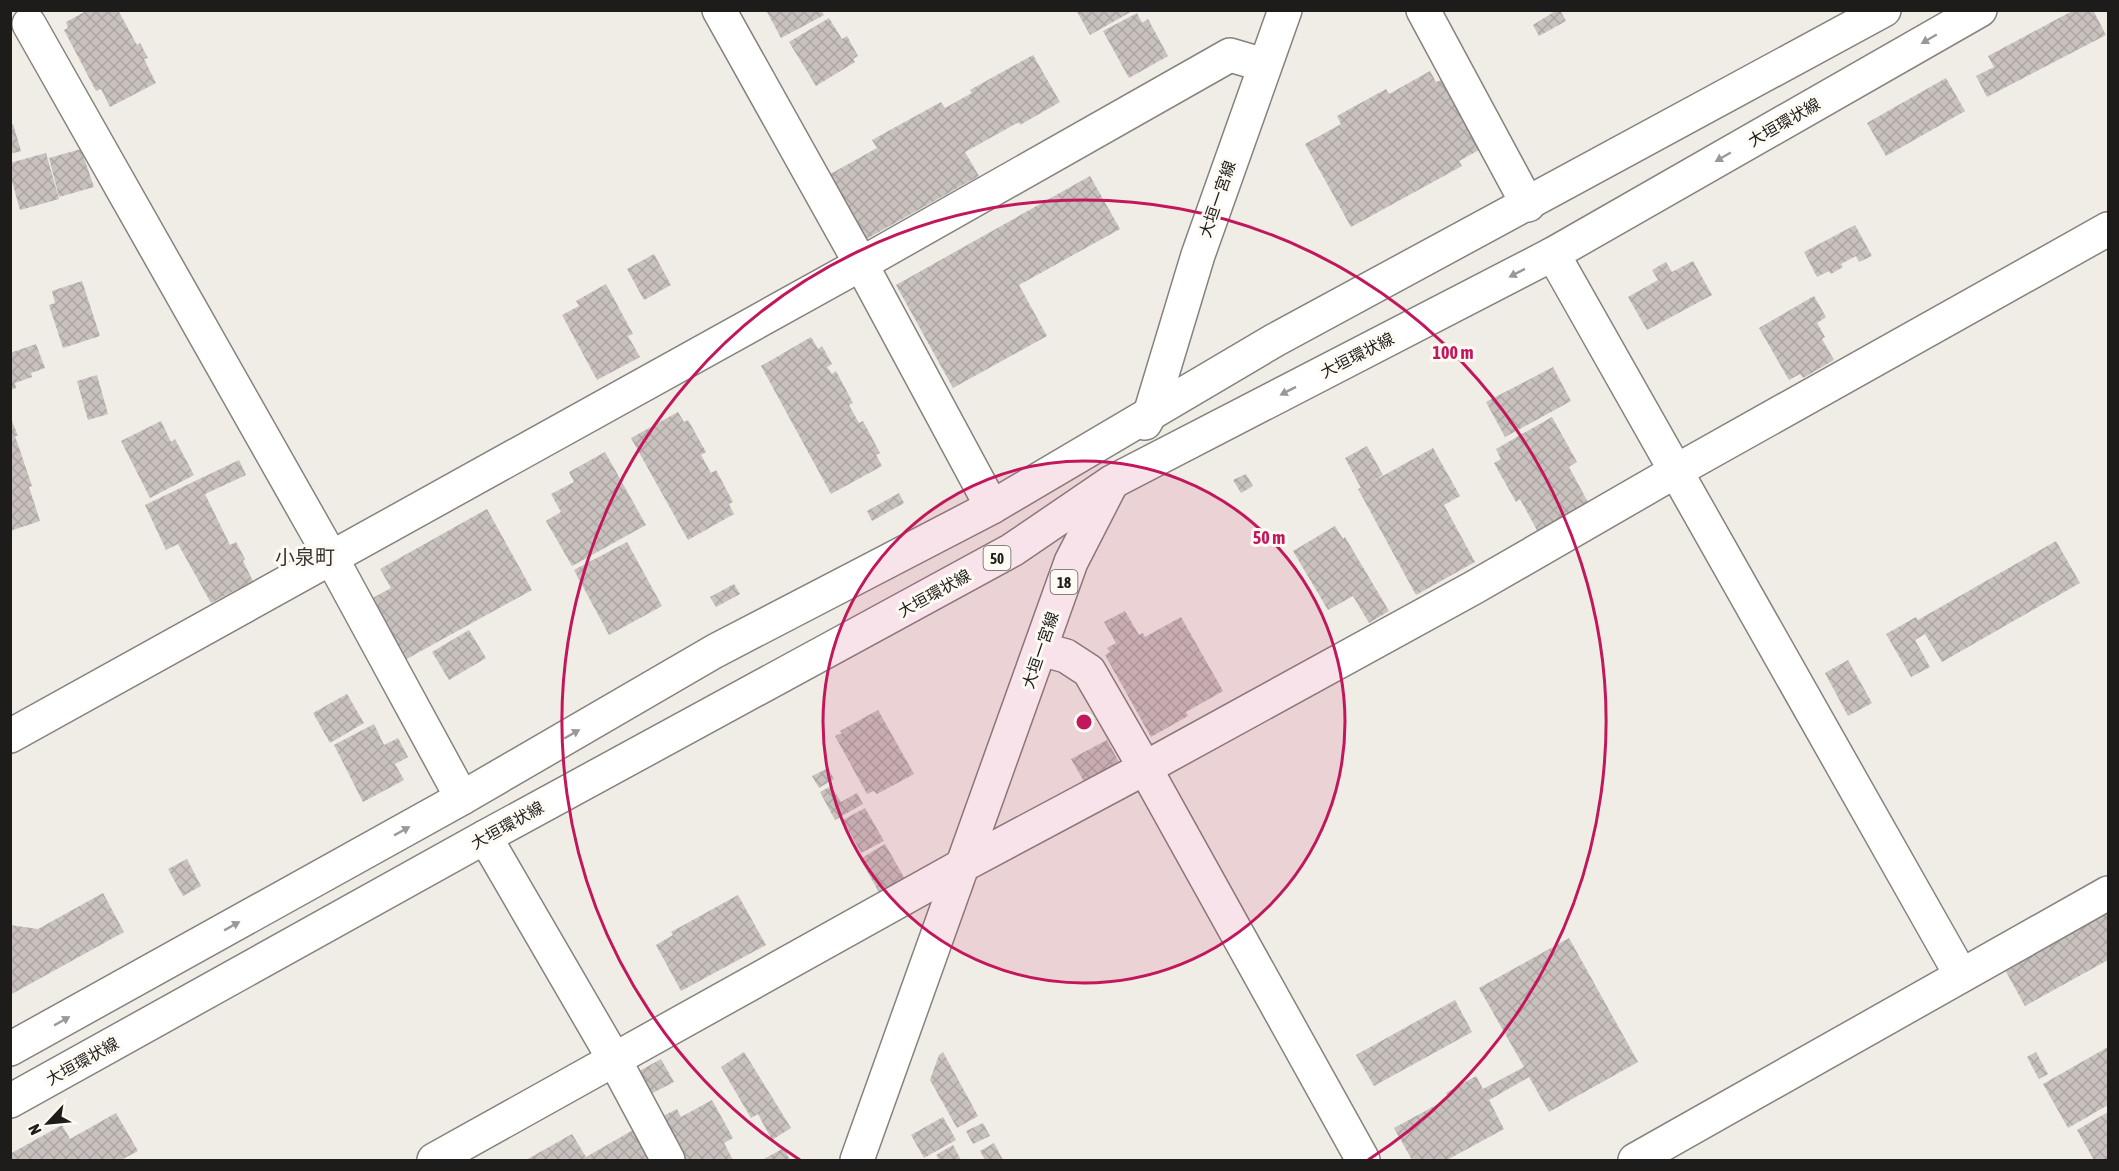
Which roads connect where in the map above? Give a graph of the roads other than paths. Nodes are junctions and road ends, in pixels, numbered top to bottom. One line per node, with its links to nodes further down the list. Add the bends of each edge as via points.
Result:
1 (719, 10): 11 (street)
2 (1285, 10): 7 (street, 大垣一宮線 / 18)
3 (1423, 10): 8 (street)
4 (1884, 10): 8 (street)
5 (1980, 10): 10 (street, 大垣環状線 / 50, one-way to 10)
6 (31, 23): 16 (street)
7 (1264, 65): 11 (street, via 1230,55); 12 (street, 大垣一宮線 / 18, via 1198,255)
8 (1528, 205): 12 (street, via 1275,340)
9 (2109, 229): 13 (street)
10 (1553, 254): 13 (street); 14 (street, 大垣環状線 / 50, one-way to 14)
11 (861, 264): 15 (street); 16 (street)
12 (1150, 414): 14 (street, 大垣一宮線 / 18); 15 (street)
13 (1676, 471): 19 (street, via 1473,588); 24 (street)
14 (1112, 482): 17 (street, 大垣一宮線 / 18, via 1071,562); 21 (street, 大垣環状線 / 50, via 1012,550)
15 (992, 507): 20 (street, one-way to 15, via 715,651)
16 (332, 559): 18 (street); 20 (street)
17 (1041, 649): 19 (street, via 1066,656 1089,671); 22 (street, 大垣一宮線 / 18)
18 (10, 736)
19 (1145, 768): 22 (street); 31 (street)
20 (462, 798): 25 (street, one-way to 20)
21 (485, 837): 26 (street); 27 (street, 大垣環状線 / 50)
22 (965, 864): 26 (street); 30 (street, 大垣一宮線 / 18)
23 (2109, 893): 24 (street)
24 (1961, 975): 32 (street)
25 (10, 1049)
26 (614, 1059): 28 (street); 29 (street)
27 (10, 1101)
28 (434, 1161)
29 (668, 1161)
30 (857, 1161)
31 (1363, 1161)
32 (1635, 1161)

